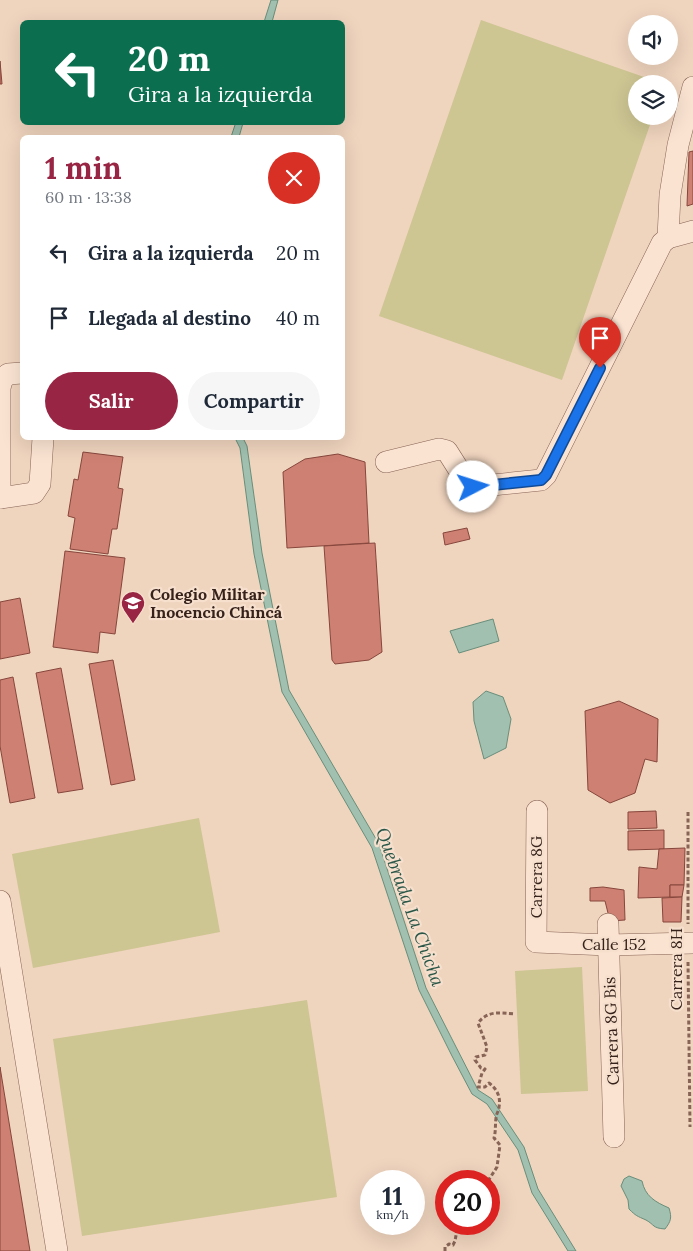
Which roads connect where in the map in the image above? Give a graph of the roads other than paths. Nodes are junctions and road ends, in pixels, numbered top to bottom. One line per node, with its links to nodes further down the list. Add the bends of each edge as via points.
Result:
1 (693, 87): 3 (street, via 678,145 670,195)
2 (693, 231): 3 (street)
3 (668, 238): 6 (street, via 662,243 541,480 473,487 447,450 438,448)
4 (20, 373): 7 (street, via 8,374 0,388)
5 (43, 440): 7 (street, via 40,484 34,493)
6 (386, 462)
7 (0, 498)
8 (537, 811): 11 (street, Carrera 8G)
9 (0, 901): 15 (street)
10 (608, 924): 13 (street, Carrera 8G Bis)
11 (536, 942): 13 (street, Calle 152)
12 (691, 943): 13 (street, Calle 152)
13 (608, 945): 14 (street, Carrera 8G Bis)
14 (614, 1137)
15 (57, 1251)

